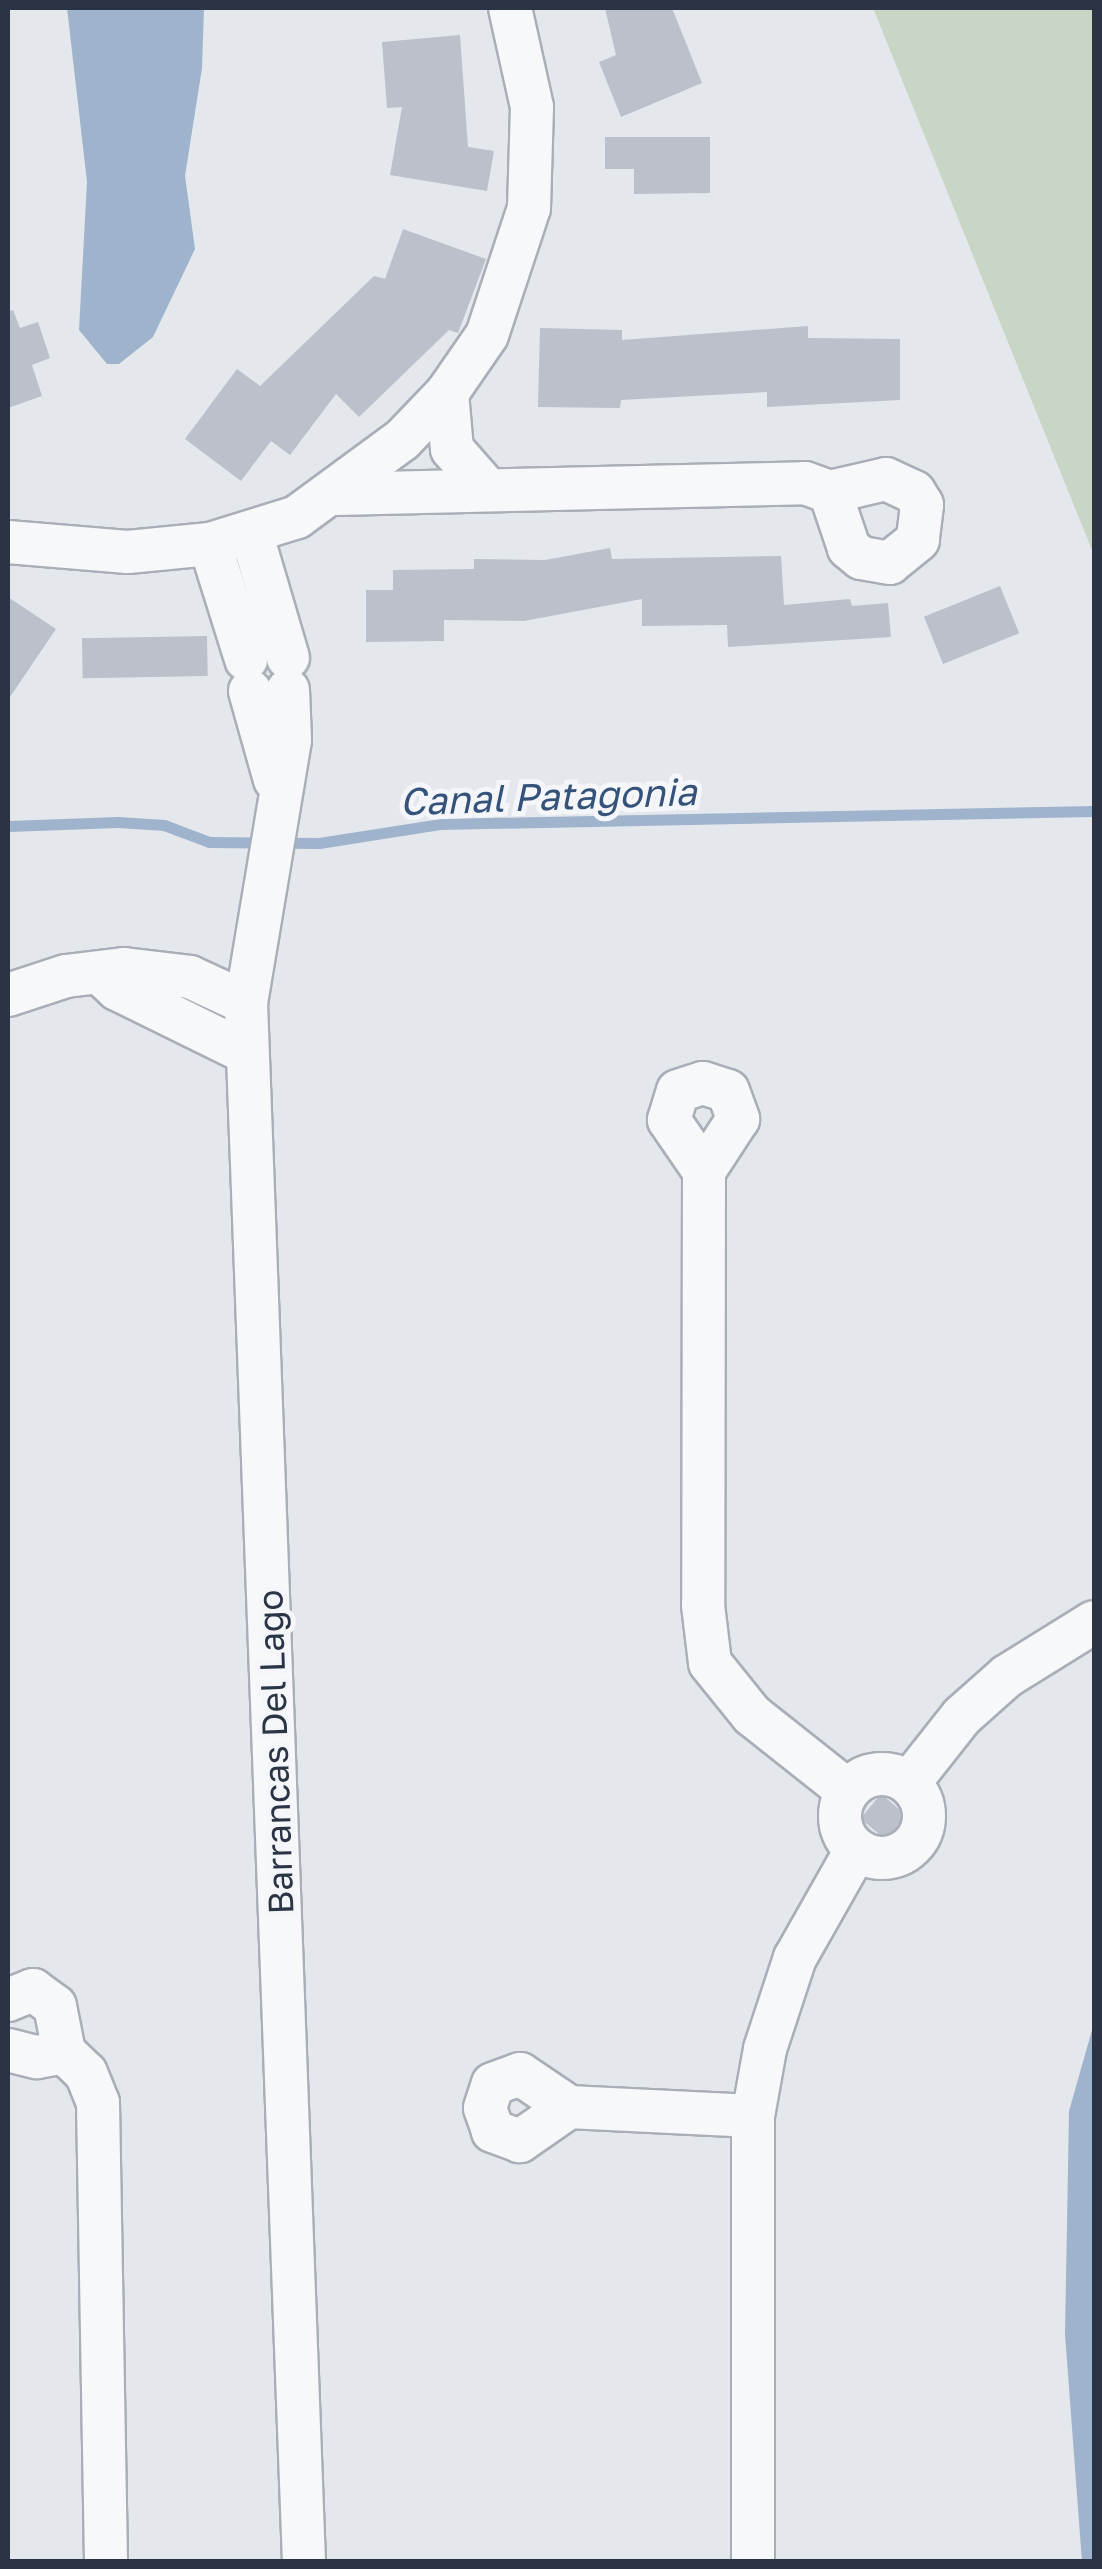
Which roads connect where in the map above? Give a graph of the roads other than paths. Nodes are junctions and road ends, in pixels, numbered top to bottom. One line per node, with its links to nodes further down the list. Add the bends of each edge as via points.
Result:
1 (510, 8): 2 (street, via 532,107 529,208 487,335)
2 (447, 393): 3 (street, via 452,449); 5 (street)
3 (487, 489): 4 (street, via 805,484); 5 (street)
4 (830, 492)
5 (336, 494): 6 (street, via 297,517)
6 (250, 532): 8 (street); 9 (street)
7 (14, 538): 8 (street, via 128,552)
8 (210, 544): 9 (street)
9 (268, 674): 12 (street, Barrancas Del Lago, via 281,805)
10 (102, 974): 11 (street, via 66,976); 12 (street, via 124,969 190,977); 13 (street, via 117,989)
11 (8, 995)
12 (246, 1003): 13 (street, Barrancas Del Lago)
13 (247, 1053): 25 (street, Barrancas Del Lago)
14 (704, 1171): 17 (street, via 704,1606 710,1663 752,1715)
15 (1094, 1622): 16 (street, via 1046,1647 995,1686)
16 (908, 1784): 17 (street, via 884,1774); 18 (street, via 923,1808 919,1836 884,1858)
17 (848, 1791): 18 (street, via 839,1816)
18 (856, 1850): 23 (street, via 795,1958 765,2048)
19 (8, 2000): 21 (street, via 33,1990 46,1996 61,2024)
20 (8, 2050): 21 (street, via 37,2057)
21 (64, 2052): 24 (street, via 86,2073 98,2103)
22 (569, 2108): 23 (street)
23 (753, 2116): 26 (street)
24 (106, 2562)
25 (304, 2562)
26 (753, 2562)

